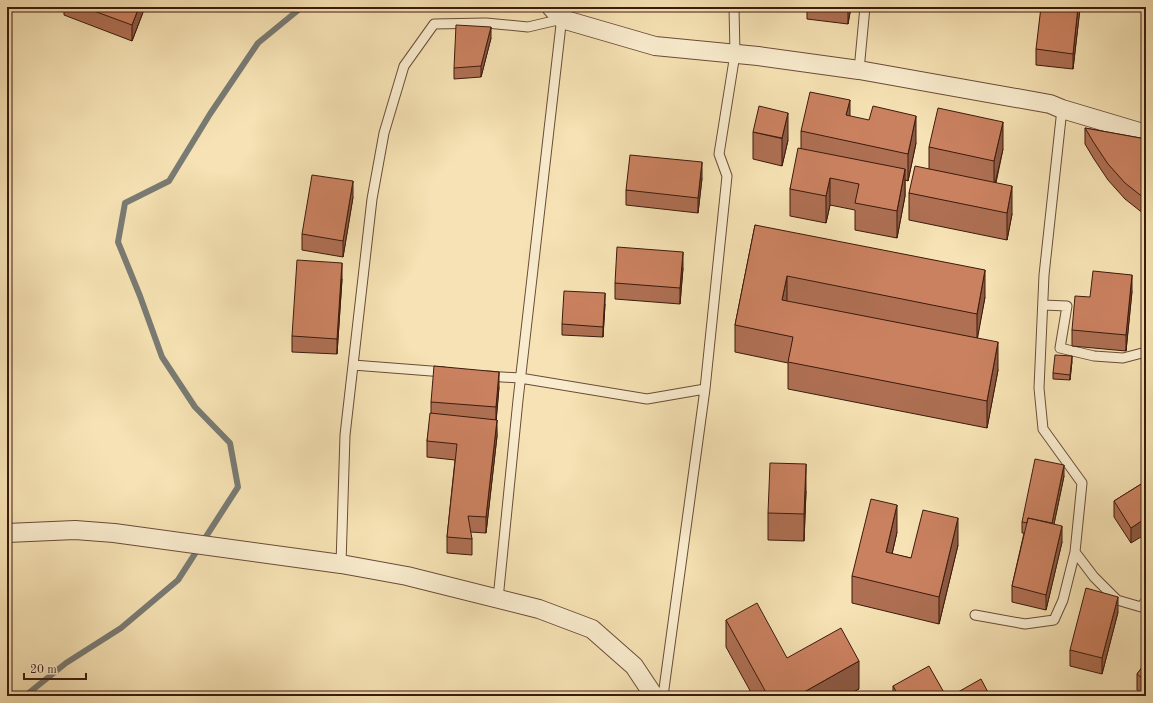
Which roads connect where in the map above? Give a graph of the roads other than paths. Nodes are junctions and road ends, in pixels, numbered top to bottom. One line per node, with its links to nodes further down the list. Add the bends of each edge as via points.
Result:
1 (734, 7): 4 (lane)
2 (865, 7): 5 (lane)
3 (559, 11): 4 (street, via 656,46); 10 (lane, via 528,27 434,24 404,66 384,133 372,199); 13 (lane)
4 (735, 54): 5 (street); 14 (lane, via 719,154 727,176)
5 (859, 70): 6 (street, via 1050,104)
6 (1062, 109): 7 (street); 8 (lane)
7 (1146, 134)
8 (1043, 305): 9 (lane, via 1067,306 1060,348 1094,356 1123,358); 16 (lane, via 1038,388 1043,429 1082,483)
9 (1146, 352)
10 (353, 365): 11 (lane); 17 (lane, via 345,435)
11 (457, 373)
12 (481, 375): 13 (lane)
13 (520, 378): 14 (lane, via 647,399); 18 (lane)
14 (705, 389): 22 (lane)
15 (7, 533): 17 (street, via 75,530 114,533)
16 (1075, 552): 19 (lane, via 1094,577 1117,600 1141,607); 20 (lane, via 1063,600 1054,620 1025,624)
17 (341, 564): 18 (street, via 407,576)
18 (498, 599): 21 (street, via 539,609 592,630 634,666)
19 (1146, 601)
20 (975, 615)
21 (654, 696)
22 (663, 696)

